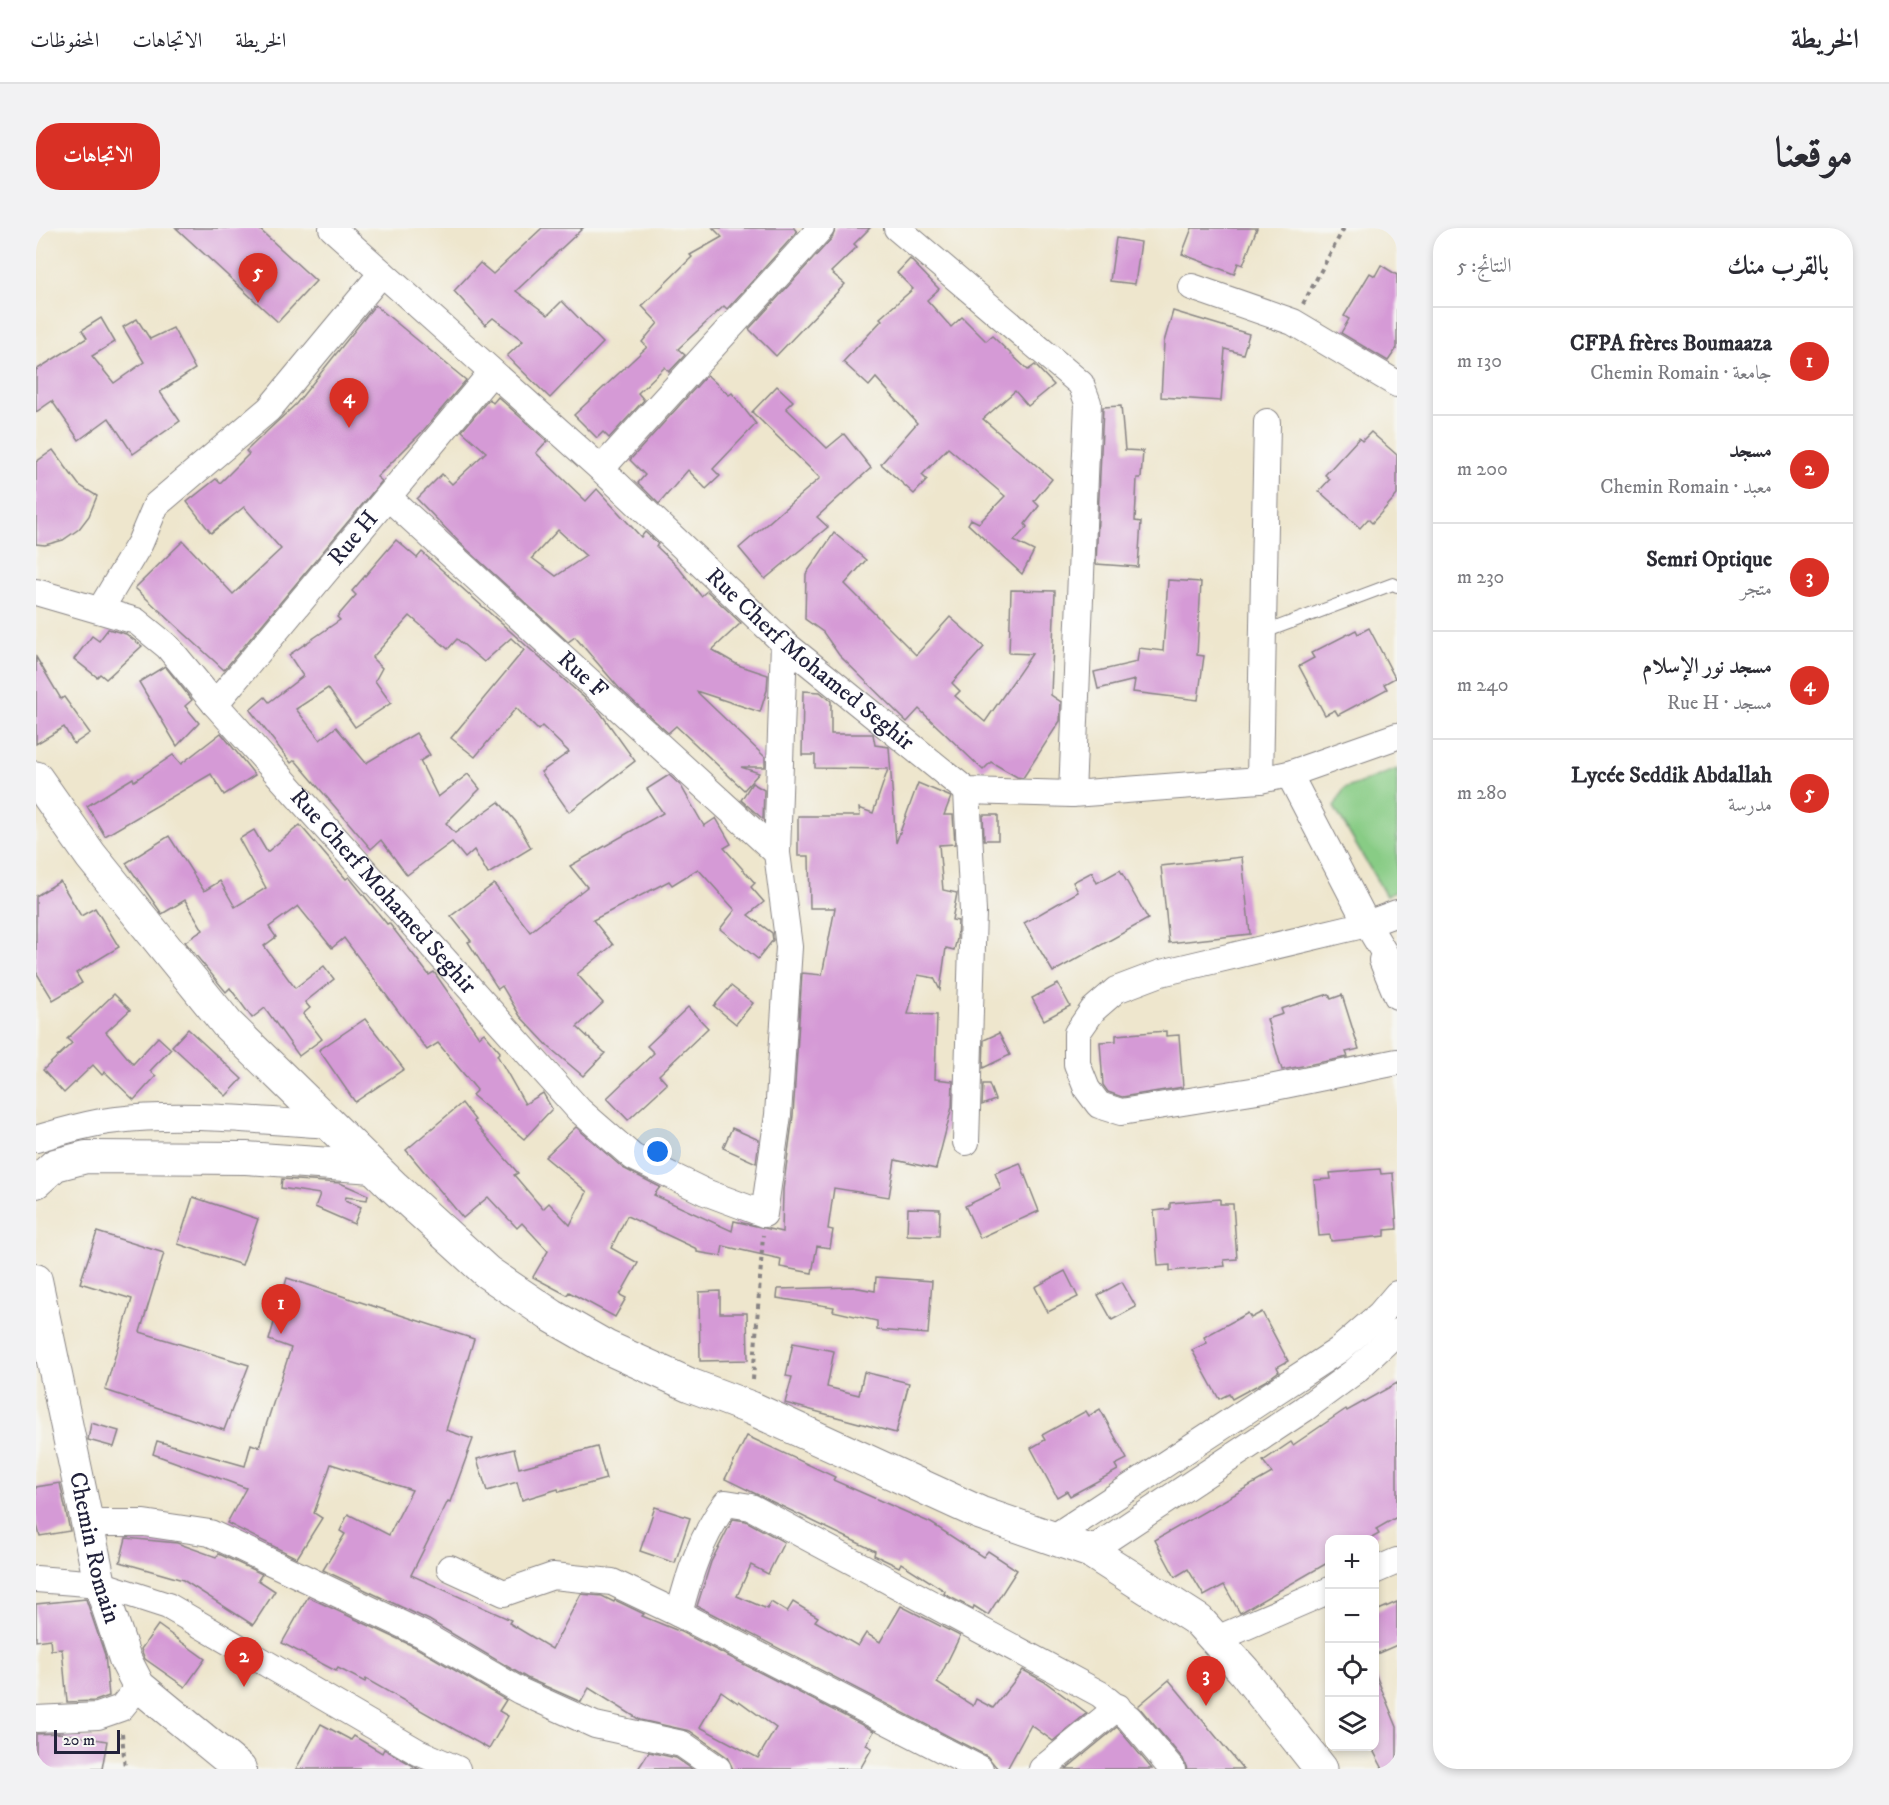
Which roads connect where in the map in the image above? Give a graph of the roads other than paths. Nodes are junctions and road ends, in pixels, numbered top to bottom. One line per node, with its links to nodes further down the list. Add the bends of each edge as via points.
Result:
1 (332, 228): 4 (street, Rue Cherf Mohamed Seghir)
2 (821, 228): 9 (street)
3 (897, 228): 22 (street, via 1086,392)
4 (382, 273): 6 (street, Rue Cherf Mohamed Seghir); 13 (street, via 269,409 156,505 144,536)
5 (1191, 287): 7 (street, via 1293,322)
6 (492, 372): 9 (street, Rue Cherf Mohamed Seghir); 10 (street, Rue H)
7 (1397, 384)
8 (1267, 422): 14 (street)
9 (601, 469): 15 (street, Rue Cherf Mohamed Seghir)
10 (389, 498): 16 (street, Rue H); 23 (street, Rue F)
11 (1397, 586): 14 (lane, via 1393,584)
12 (36, 592): 13 (street, Rue Cherf Mohamed Seghir)
13 (100, 610): 16 (street, Rue Cherf Mohamed Seghir, via 136,621 168,647)
14 (1262, 633): 20 (street)
15 (784, 643): 21 (street, Rue Cherf Mohamed Seghir); 23 (street)
16 (215, 704): 23 (street, Rue Cherf Mohamed Seghir, via 579,1110 633,1157 705,1192 764,1214 778,1115 789,947)
17 (1397, 736): 18 (street)
18 (1289, 774): 20 (street); 25 (street)
19 (36, 778): 29 (main road, via 91,856 227,1024)
20 (1260, 780): 22 (street)
21 (967, 791): 22 (street); 31 (street, via 973,924)
22 (1072, 794)
23 (777, 853)
24 (1397, 913): 25 (street)
25 (1367, 924): 26 (street); 27 (street); 28 (street, via 1161,973 1116,990 1093,1010 1077,1033 1077,1064 1087,1089 1099,1105 1121,1112)
26 (1397, 974)
27 (1397, 996)
28 (1397, 1062)
29 (330, 1125): 30 (street, via 179,1118 118,1120); 32 (main road)
30 (36, 1139)
31 (966, 1142)
32 (374, 1167): 33 (street, via 246,1158 86,1157 55,1165); 39 (main road, via 487,1272 606,1347 690,1386 751,1408 980,1513)
33 (36, 1182)
34 (36, 1280): 37 (street, Chemin Romain)
35 (1397, 1294): 39 (street, via 1339,1350)
36 (1397, 1332): 40 (street, via 1354,1372 1304,1409)
37 (44, 1369): 38 (street, Chemin Romain)
38 (89, 1523): 45 (street, Chemin Romain); 54 (street, via 144,1522 210,1533 422,1635 520,1691 595,1725 681,1744)
39 (1054, 1537): 40 (main road)
40 (1090, 1551): 48 (main road, via 1182,1609)
41 (1397, 1561): 43 (street)
42 (450, 1568): 47 (street, via 504,1593 554,1576 612,1582)
43 (1379, 1569)
44 (36, 1579): 45 (street)
45 (100, 1584): 49 (street, Chemin Romain, via 125,1659); 53 (street, via 168,1606 418,1752)
46 (1325, 1592): 48 (street)
47 (679, 1614): 50 (street, via 689,1574 711,1524 726,1503 751,1507 1085,1685); 55 (street)
48 (1217, 1639): 58 (main road)
49 (130, 1697): 51 (street, via 98,1716); 52 (street, Chemin Romain)
50 (1118, 1707): 56 (street); 57 (street)
51 (36, 1719)
52 (240, 1769)
53 (457, 1769)
54 (718, 1769)
55 (980, 1769)
56 (1042, 1769)
57 (1172, 1769)
58 (1320, 1769)

